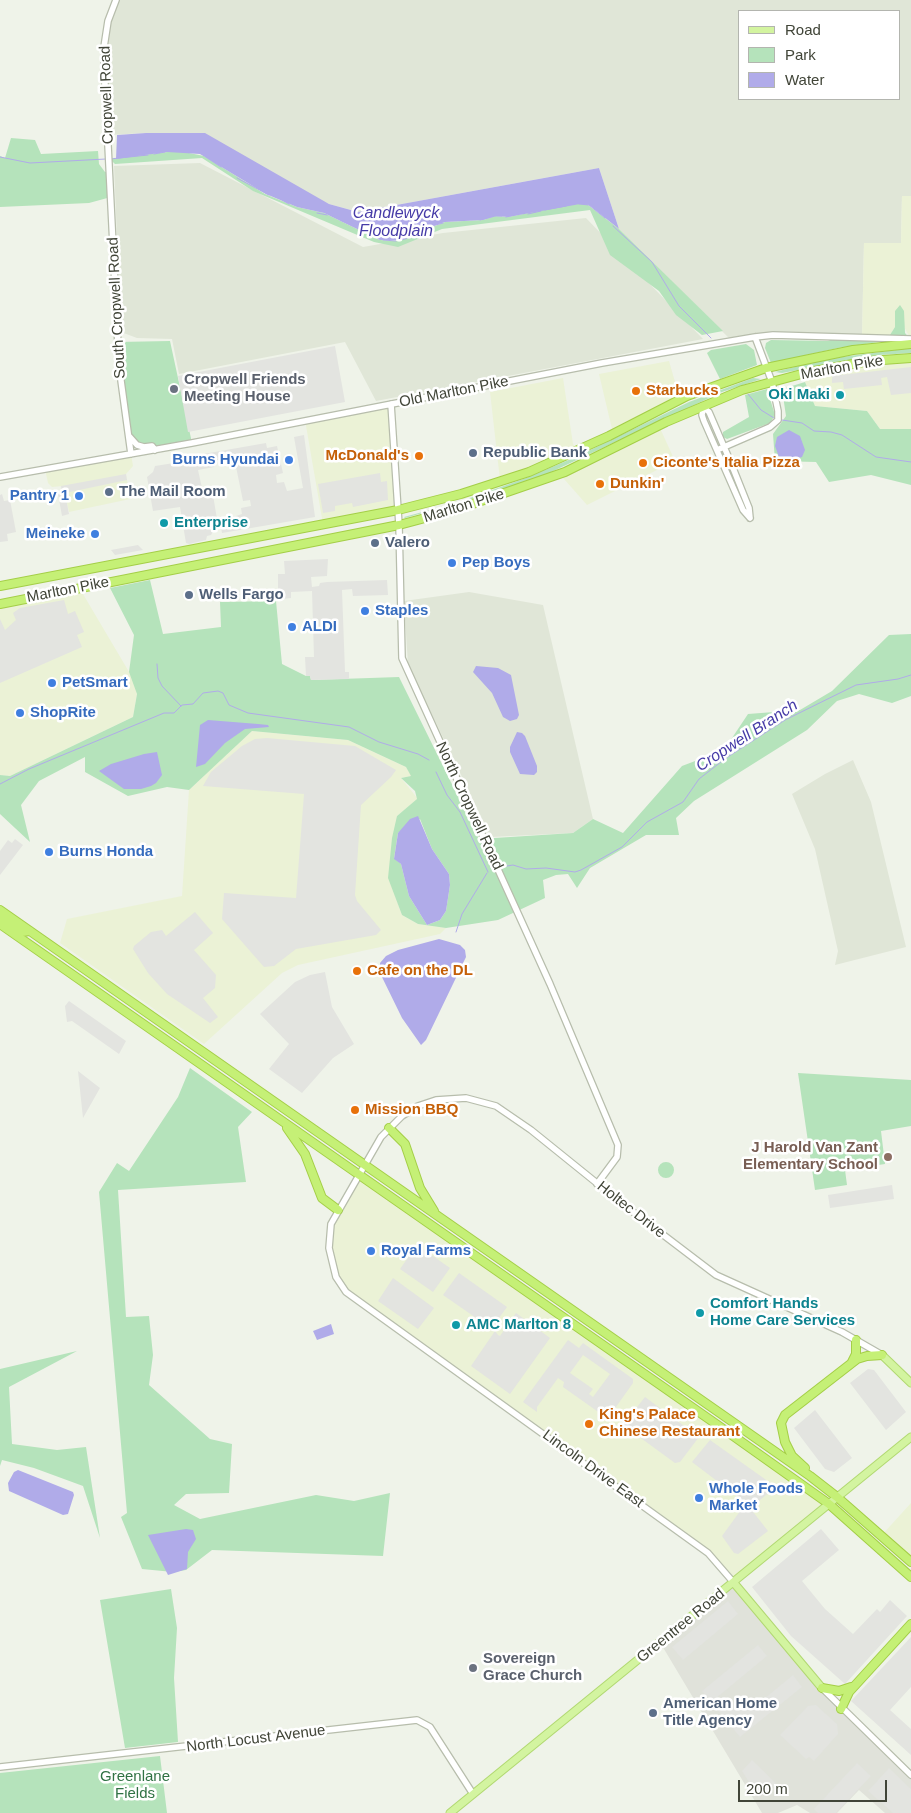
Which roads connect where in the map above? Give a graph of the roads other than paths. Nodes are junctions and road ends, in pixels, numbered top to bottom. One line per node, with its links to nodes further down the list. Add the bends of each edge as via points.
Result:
1 (116, 0): 2 (street, Cropwell Road, via 108,21 104,47)
2 (110, 161): 11 (street, South Cropwell Road, via 119,366)
3 (755, 337): 4 (street, Old Marlton Pike); 7 (street); 9 (street, Old Marlton Pike)
4 (911, 339)
5 (911, 344): 7 (highway, Marlton Pike, via 853,350)
6 (911, 358): 8 (highway, Marlton Pike, via 869,361)
7 (766, 368): 8 (street); 17 (highway, Marlton Pike, via 687,396 530,472)
8 (772, 382): 10 (highway, Marlton Pike); 12 (street, via 779,414 776,422)
9 (391, 404): 13 (street, Old Marlton Pike); 17 (street, North Cropwell Road)
10 (703, 407): 12 (street, via 709,412); 14 (street, via 702,415); 18 (highway, Marlton Pike, via 565,472 474,504)
11 (128, 434): 13 (street, via 137,445 152,446); 15 (street, South Cropwell Road)
12 (724, 447): 14 (street); 14 (street, via 750,518 743,510)
13 (155, 450): 15 (street, Old Marlton Pike)
14 (717, 450)
15 (131, 454): 16 (street, Old Marlton Pike)
16 (0, 477)
17 (398, 510): 18 (street, North Cropwell Road); 19 (highway, Marlton Pike)
18 (399, 525): 20 (highway, Marlton Pike); 29 (street, North Cropwell Road, via 402,658 550,984 618,1146 617,1157)
19 (0, 586)
20 (0, 604)
21 (0, 910): 24 (highway)
22 (0, 916): 24 (highway, via 22,932)
23 (0, 924): 25 (highway)
24 (30, 931): 27 (highway)
25 (269, 1112): 28 (highway); 30 (highway, via 294,1136 305,1154 318,1192)
26 (388, 1128): 27 (street, Holtec Drive); 29 (street, Holtec Drive, via 402,1116 427,1103 446,1098 477,1100 514,1117); 31 (highway, via 405,1144 420,1188)
27 (365, 1165): 28 (street, Lincoln Drive East); 31 (highway)
28 (359, 1174): 30 (street, Lincoln Drive East); 39 (highway)
29 (597, 1184): 32 (street, Holtec Drive, via 716,1275)
30 (338, 1210): 43 (street, Lincoln Drive East, via 331,1224 329,1248 336,1277 346,1292 708,1553)
31 (436, 1215): 37 (highway)
32 (856, 1340): 33 (street, Holtec Drive); 34 (highway)
33 (882, 1356): 34 (highway, via 866,1356); 35 (main road, Holtec Drive)
34 (852, 1364): 37 (highway, via 797,1405 781,1423 792,1456)
35 (911, 1382)
36 (911, 1437): 38 (main road, Greentree Road)
37 (810, 1476): 38 (highway)
38 (838, 1497): 39 (main road, Greentree Road); 40 (highway)
39 (829, 1504): 41 (highway); 43 (main road, Greentree Road)
40 (911, 1562)
41 (895, 1563): 42 (highway); 44 (highway)
42 (911, 1577)
43 (734, 1583): 47 (main road, Lincoln Drive East); 51 (main road, Greentree Road)
44 (911, 1585)
45 (911, 1624): 46 (highway)
46 (854, 1685): 47 (highway, via 839,1692); 48 (highway)
47 (822, 1688): 48 (street, Lincoln Drive East)
48 (841, 1709): 50 (street, Lincoln Drive East)
49 (0, 1767): 51 (street, North Locust Avenue, via 417,1720 430,1726)
50 (911, 1775)
51 (473, 1794): 52 (main road, Greentree Road)
52 (450, 1813)

